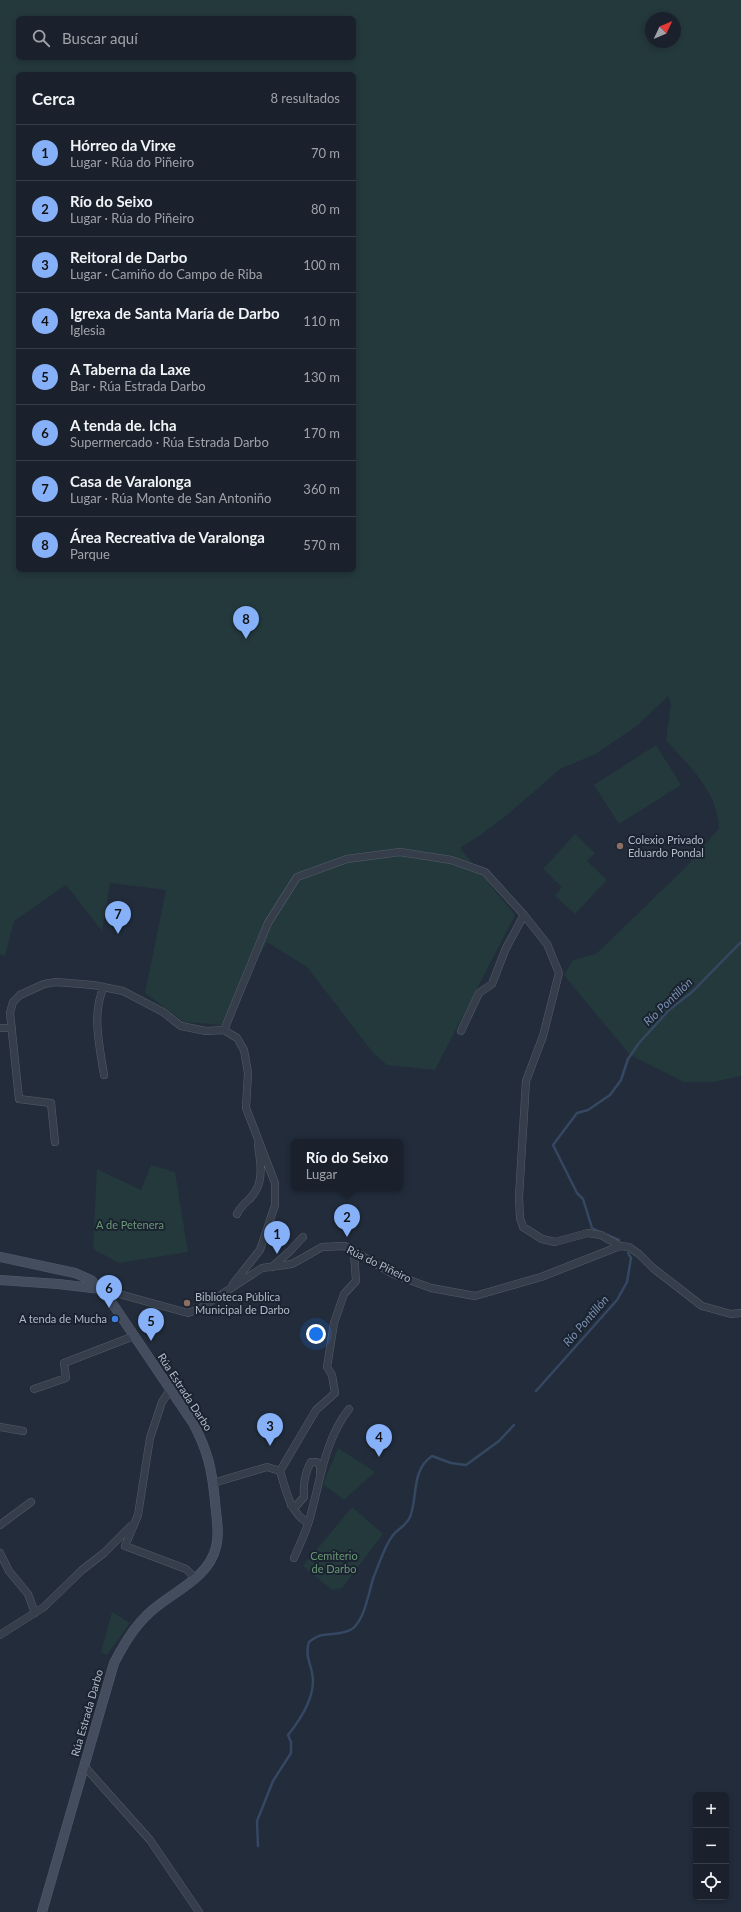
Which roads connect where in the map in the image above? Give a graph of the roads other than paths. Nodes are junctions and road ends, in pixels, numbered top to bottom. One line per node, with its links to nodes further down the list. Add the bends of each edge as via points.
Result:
1 (524, 915): 5 (street, via 485,872 451,860 400,852 347,859 297,877 268,923); 6 (street, via 506,948 492,984 479,993); 12 (street, via 547,944 559,973 543,1036 526,1081 520,1218 523,1228 542,1240 555,1242 588,1233 601,1235)
2 (104, 987): 4 (street, via 56,982 44,984 20,995 13,1002 10,1013); 5 (street, via 123,991 163,1012 181,1026 206,1031); 7 (street, via 97,1025)
3 (0, 1028): 4 (street)
4 (12, 1028): 9 (street, via 19,1099 51,1103)
5 (224, 1030): 8 (street, via 237,1038 244,1050 248,1073 246,1108)
6 (461, 1030)
7 (104, 1075)
8 (256, 1137): 10 (street, via 260,1163 258,1187); 17 (street, via 275,1183 275,1205 260,1250)
9 (55, 1142)
10 (237, 1214)
11 (303, 1236): 15 (street)
12 (620, 1246): 13 (street, Rúa do Piñeiro, via 541,1277 475,1296 431,1288 393,1274); 21 (street, via 629,1247 639,1254 702,1306 732,1314)
13 (354, 1252): 15 (street, Rúa do Piñeiro, via 345,1246 322,1248 292,1264); 28 (street, via 356,1281 344,1294 334,1323 327,1367 332,1375 335,1393 316,1410)
14 (0, 1257): 18 (main road, Rúa Estrada Darbo, via 76,1273 90,1280)
15 (272, 1267): 17 (street, Rúa do Piñeiro, via 262,1268)
16 (0, 1280): 18 (main road)
17 (229, 1289): 19 (street, Rúa do Piñeiro, via 199,1309 188,1313)
18 (101, 1290): 19 (street, Rúa do Piñeiro); 20 (main road, Rúa Estrada Darbo)
19 (124, 1295): 20 (street)
20 (110, 1300): 22 (main road, Rúa Estrada Darbo)
21 (741, 1313)
22 (134, 1336): 23 (street, via 64,1363 66,1378); 24 (main road, Rúa Estrada Darbo)
23 (34, 1389)
24 (170, 1390): 29 (main road, Rúa Estrada Darbo, via 204,1442); 34 (street, via 162,1402 150,1438 138,1515)
25 (349, 1410): 30 (street, via 336,1429)
26 (0, 1427): 27 (street)
27 (23, 1431)
28 (280, 1471): 29 (street, via 267,1467); 32 (street)
29 (213, 1483): 38 (main road, Rúa Estrada Darbo, via 218,1536 216,1547 206,1568)
30 (319, 1485): 32 (street, via 320,1466 317,1462 311,1462 307,1468 304,1497 297,1505); 33 (street)
31 (31, 1502): 35 (street)
32 (291, 1505): 33 (street, via 300,1518)
33 (308, 1522): 37 (street)
34 (134, 1524): 38 (street, via 125,1546 186,1569); 39 (street)
35 (0, 1525)
36 (0, 1552): 39 (street, via 9,1571 28,1594)
37 (294, 1558)
38 (195, 1578): 41 (main road, Rúa Estrada Darbo, via 147,1615 123,1645 106,1687)
39 (36, 1613): 40 (street)
40 (0, 1635)
41 (84, 1766): 42 (main road, Rúa Estrada Darbo); 43 (street, via 150,1840)
42 (42, 1912)
43 (199, 1912)

